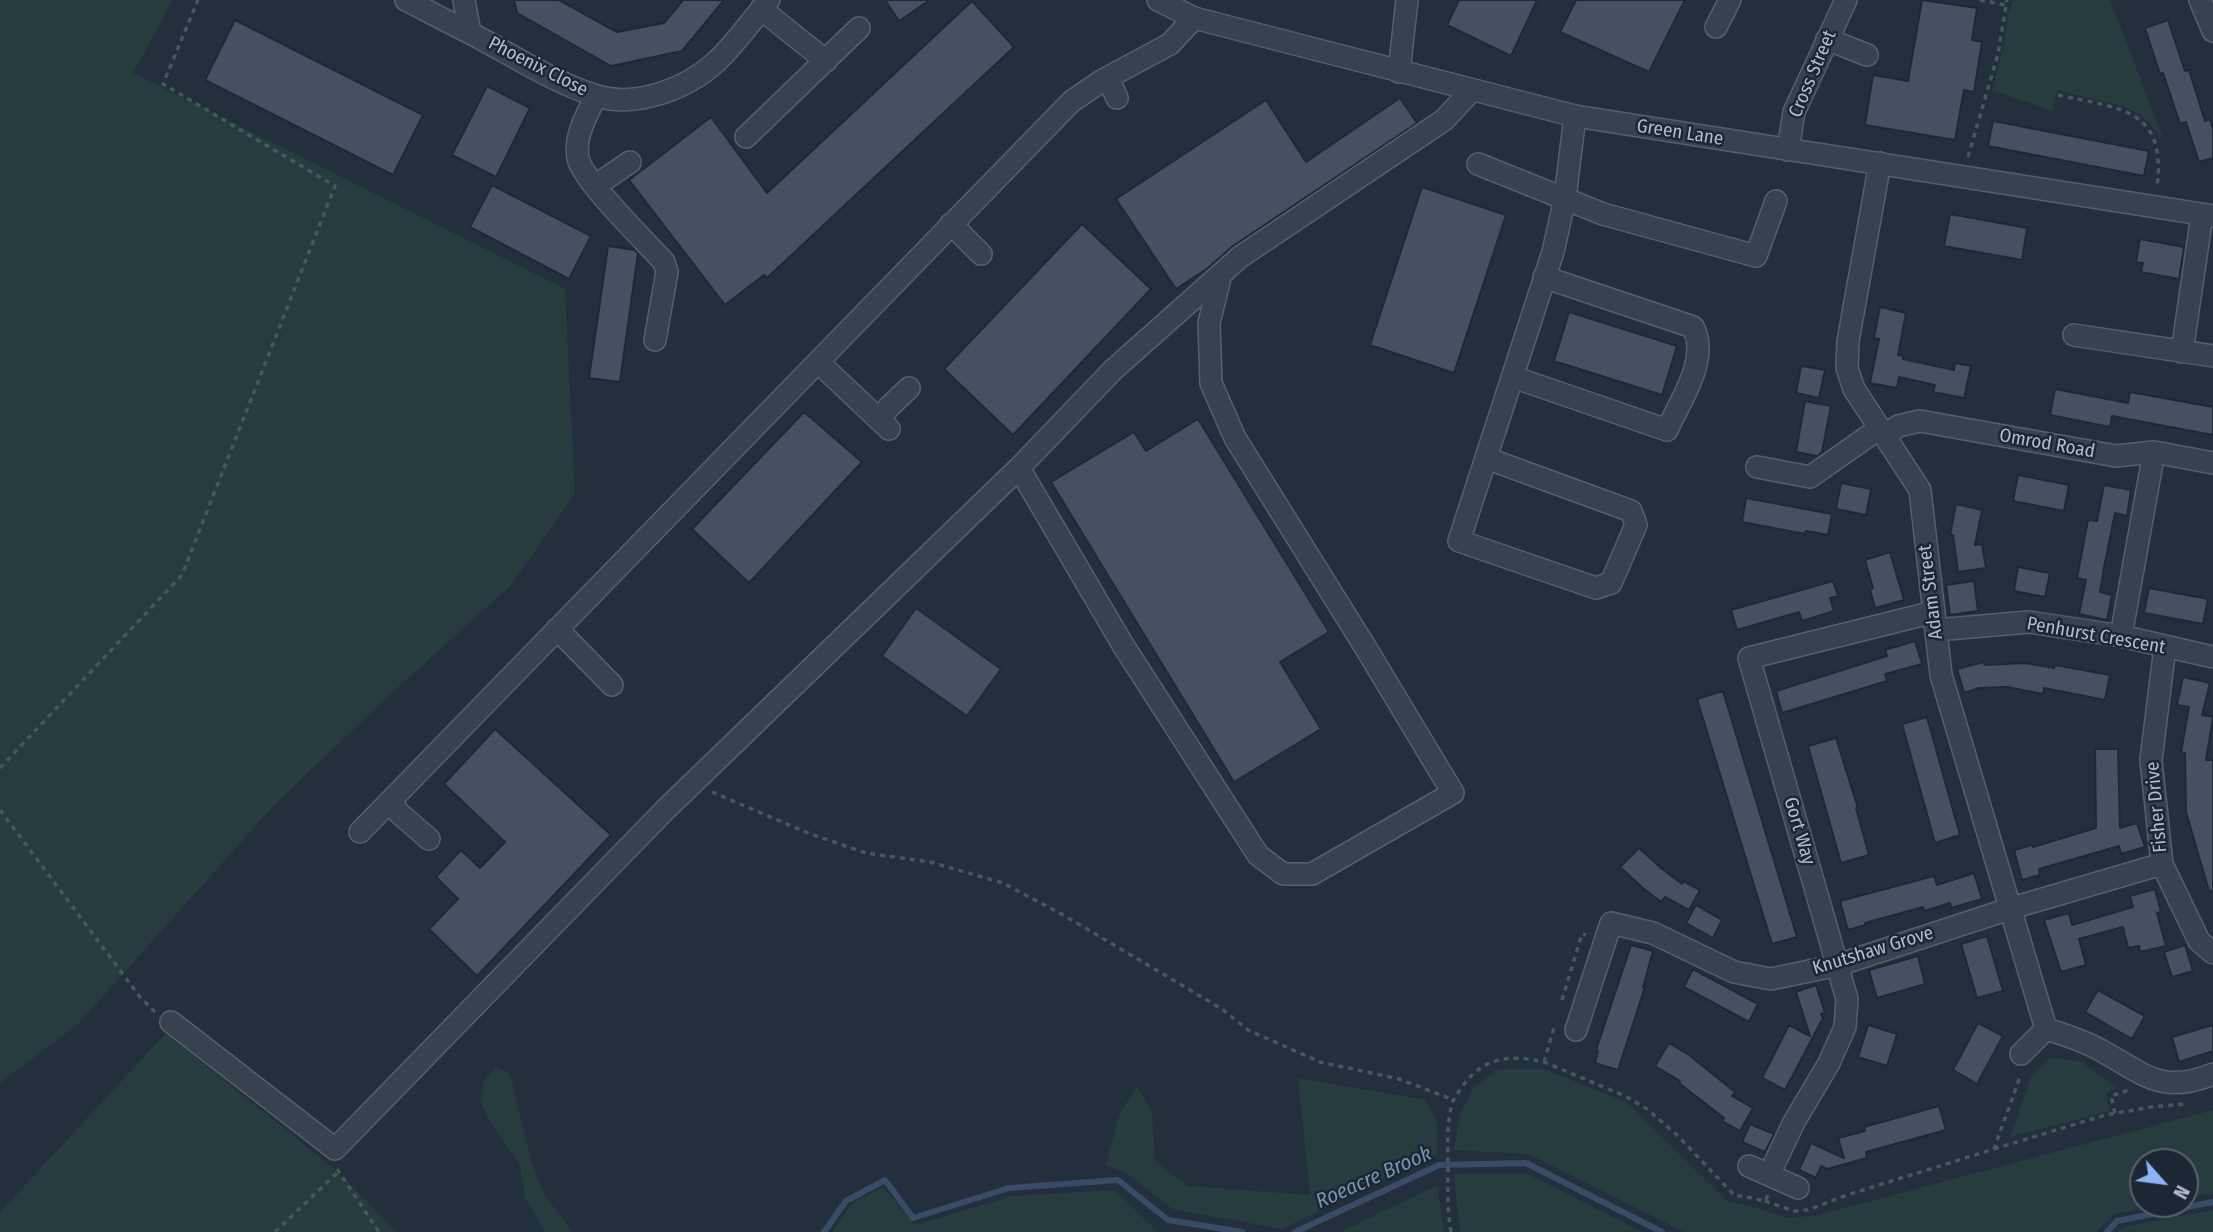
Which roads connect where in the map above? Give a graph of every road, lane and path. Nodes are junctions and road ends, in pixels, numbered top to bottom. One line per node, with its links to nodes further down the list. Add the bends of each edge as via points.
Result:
1 (198, 0): 61 (path, via 163,84 335,186 182,575)
2 (406, 0): 16 (street)
3 (464, 0): 16 (street, Phoenix Close)
4 (1158, 0): 12 (street, Green Lane)
5 (1407, 0): 20 (street)
6 (1730, 0): 13 (street)
7 (1846, 0): 17 (street, Cross Street)
8 (1980, 0): 10 (path)
9 (2200, 0): 15 (street)
10 (2006, 2): 32 (path, via 1998,54)
11 (765, 5): 19 (street); 24 (street, Phoenix Close, via 718,60 692,81 629,100)
12 (1194, 18): 20 (street, Green Lane); 21 (street, via 1170,44)
13 (1716, 27)
14 (859, 28): 19 (street)
15 (2213, 31)
16 (470, 33): 24 (street, Phoenix Close)
17 (1827, 39): 18 (street); 28 (street, Cross Street, via 1794,112)
18 (1867, 55)
19 (825, 61): 27 (street)
20 (1399, 72): 22 (street, Green Lane)
21 (1108, 78): 25 (street); 38 (street, via 1072,101)
22 (1471, 91): 26 (street, Green Lane); 40 (street, via 1444,120)
23 (2057, 95): 36 (path, via 2124,110 2150,130 2159,157)
24 (596, 96): 33 (street, via 578,141 583,171)
25 (1117, 98)
26 (1575, 116): 28 (street, Green Lane); 34 (street)
27 (746, 137)
28 (1788, 150): 30 (street, Green Lane)
29 (630, 162): 33 (street)
30 (1880, 163): 32 (street, Green Lane); 49 (street, Adam Street, via 1847,368 1854,389)
31 (1478, 164): 34 (street)
32 (1962, 176): 36 (street, Green Lane)
33 (595, 186): 43 (street, via 664,262 667,272)
34 (1565, 198): 35 (street, via 1604,214 1756,256); 41 (street)
35 (1776, 201)
36 (2155, 207): 37 (street, Green Lane)
37 (2207, 216): 44 (street)
38 (951, 224): 39 (street); 46 (street)
39 (981, 254)
40 (1221, 274): 54 (street, via 1113,370); 54 (street, via 1209,323 1211,383 1230,427 1453,793 1312,874 1283,874 1258,855 1123,645)
41 (1544, 277): 47 (street); 47 (street, via 1693,327 1699,339 1695,370 1667,430)
42 (2074, 335): 44 (street)
43 (655, 340)
44 (2182, 352): 45 (street)
45 (2213, 356)
46 (818, 362): 48 (street, via 884,425 889,407); 56 (street)
47 (1513, 377): 51 (street)
48 (909, 388)
49 (1883, 432): 50 (street, Omrod Road, via 1920,421 2116,456); 53 (street, Omrod Road, via 1810,477); 55 (street, Adam Street, via 1920,490)
50 (2154, 452): 52 (street, Omrod Road); 57 (street)
51 (1486, 458): 51 (street, via 1459,541 1596,588 1611,583 1636,525 1631,511)
52 (2213, 463)
53 (1757, 467)
54 (1018, 468): 62 (street)
55 (1935, 621): 57 (street, Penhurst Crescent, via 2029,622); 68 (street, Adam Street, via 1941,675); 70 (street, Gort Way, via 1749,658)
56 (557, 629): 60 (street); 63 (street)
57 (2120, 636): 58 (street, Penhurst Crescent)
58 (2165, 648): 59 (street, Penhurst Crescent); 67 (street, Fisher Drive, via 2151,760)
59 (2213, 657)
60 (612, 685)
61 (0, 768)
62 (698, 777): 76 (path, via 710,792 808,833 866,853 930,862 1003,883 1222,1009 1248,1030 1320,1062 1399,1080); 78 (street)
63 (390, 802): 65 (street); 66 (street)
64 (0, 810): 71 (path, via 140,997)
65 (360, 832)
66 (429, 839)
67 (2162, 864): 68 (street, Knutshaw Grove); 69 (street, Fisher Drive, via 2199,941)
68 (2012, 908): 70 (street, Knutshaw Grove); 72 (street, Adam Street)
69 (2213, 953)
70 (1838, 965): 73 (street, Knutshaw Grove, via 1771,979 1734,972 1653,933 1611,923); 82 (street, Gort Way, via 1847,999 1845,1027)
71 (171, 1022): 78 (street)
72 (2046, 1029): 74 (street); 75 (street, via 2083,1041 2145,1077 2181,1083)
73 (1576, 1030)
74 (2021, 1054): 79 (path, via 2024,1067)
75 (2213, 1074)
76 (1454, 1100): 84 (path, via 1469,1077 1487,1062 1544,1062 1647,1109 1735,1196); 87 (path, via 1448,1129)
77 (2192, 1102): 79 (path, via 2105,1115)
78 (335, 1149): 81 (path)
79 (1994, 1149): 84 (path, via 1808,1210 1794,1211)
80 (1749, 1166): 82 (street)
81 (338, 1172): 85 (path); 86 (path)
82 (1769, 1175): 83 (street); 84 (path, via 1771,1187)
83 (1798, 1188)
84 (1765, 1201)
85 (275, 1232)
86 (379, 1232)
87 (1451, 1232)

